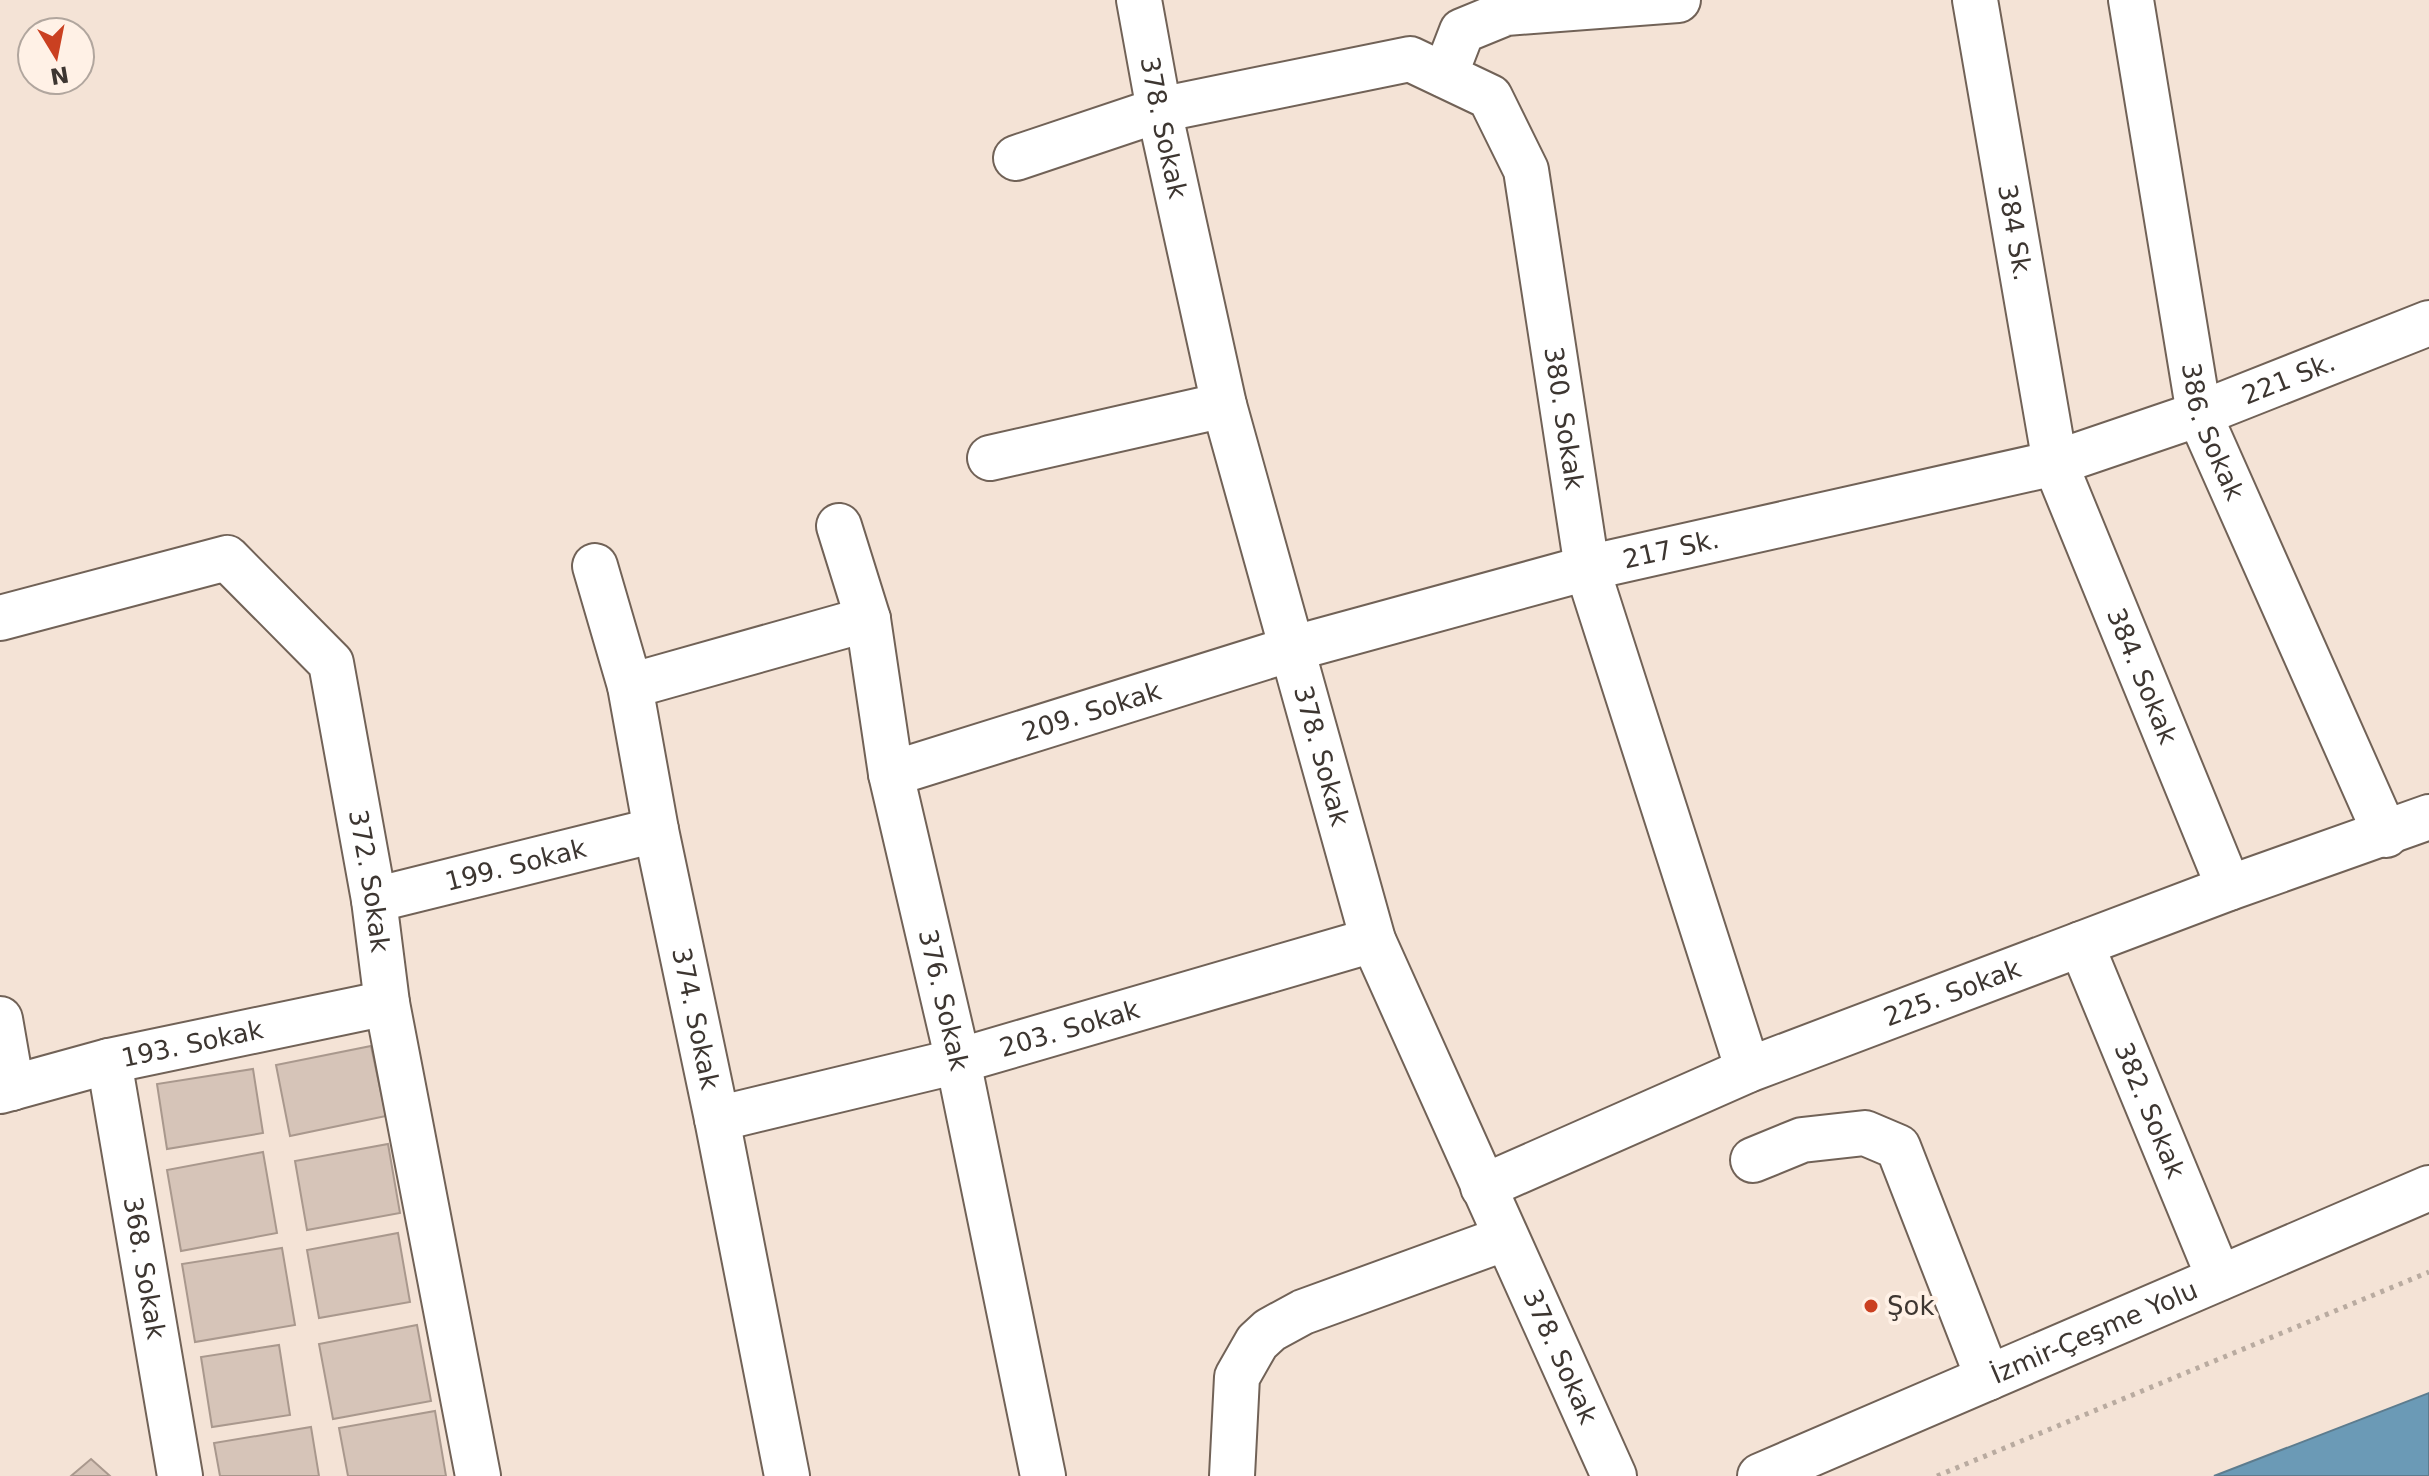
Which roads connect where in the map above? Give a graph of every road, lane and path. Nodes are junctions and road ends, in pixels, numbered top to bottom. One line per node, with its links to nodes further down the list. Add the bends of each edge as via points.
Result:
1 (1139, 0): 6 (main road, 378. Sokak)
2 (1678, 0): 5 (main road, via 1506,13 1462,31)
3 (1975, 0): 12 (main road, 384 Sk.)
4 (2131, 0): 10 (main road, 386. Sokak)
5 (1445, 75): 6 (main road, 380. Sokak, via 1410,59); 15 (main road, 380. Sokak, via 1490,97 1526,170)
6 (1159, 110): 7 (main road, 380. Sokak); 9 (main road, 378. Sokak)
7 (1016, 158)
8 (2429, 323): 10 (main road, 221 Sk.)
9 (1224, 405): 11 (main road); 18 (main road, 378. Sokak)
10 (2199, 414): 12 (main road, 221 Sk.); 23 (main road, 386. Sokak)
11 (990, 458)
12 (2055, 463): 15 (main road, 217 Sk.); 24 (main road, 384. Sokak)
13 (839, 526): 17 (main road, 376. Sokak)
14 (595, 566): 19 (main road, 374. Sokak)
15 (1587, 568): 18 (main road, 217 Sk.); 32 (main road, 380. Sokak)
16 (0, 618): 25 (main road, 372. Sokak, via 227,558 331,663)
17 (868, 619): 19 (main road); 20 (main road, 376. Sokak)
18 (1291, 649): 20 (main road, 209. Sokak); 26 (main road, 378. Sokak)
19 (630, 686): 22 (main road, 374. Sokak)
20 (891, 774): 31 (main road, 376. Sokak)
21 (2429, 817): 23 (main road, 225. Sokak)
22 (656, 830): 25 (main road, 199. Sokak); 34 (main road, 374. Sokak)
23 (2386, 835): 24 (main road, 225. Sokak)
24 (2229, 888): 27 (main road, 225. Sokak)
25 (374, 900): 28 (main road, 372. Sokak)
26 (1373, 940): 31 (main road, 203. Sokak); 36 (main road, 378. Sokak)
27 (2081, 944): 32 (main road, 225. Sokak); 40 (main road, 382. Sokak)
28 (387, 1003): 30 (main road, 193. Sokak); 43 (main road, 372. Sokak)
29 (0, 1019): 33 (main road)
30 (109, 1061): 33 (main road, 193. Sokak); 42 (main road, 368. Sokak)
31 (958, 1061): 34 (main road, 203. Sokak); 45 (main road, 376. Sokak)
32 (1748, 1070): 36 (main road, 225. Sokak)
33 (6, 1090)
34 (717, 1119): 44 (main road, 374. Sokak)
35 (1753, 1160): 41 (main road, via 1802,1140 1865,1133 1898,1147)
36 (1483, 1187): 38 (main road, 378. Sokak)
37 (2429, 1188): 40 (main road, İzmir-Çeşme Yolu)
38 (1506, 1238): 46 (main road, via 1303,1312 1270,1330 1237,1377); 47 (main road, 378. Sokak)
39 (2429, 1272): 49 (path)
40 (2219, 1278): 41 (main road, İzmir-Çeşme Yolu)
41 (1988, 1378): 48 (main road, İzmir-Çeşme Yolu)
42 (180, 1476)
43 (478, 1476)
44 (787, 1476)
45 (1043, 1476)
46 (1232, 1476)
47 (1614, 1476)
48 (1760, 1476)
49 (1937, 1476)

